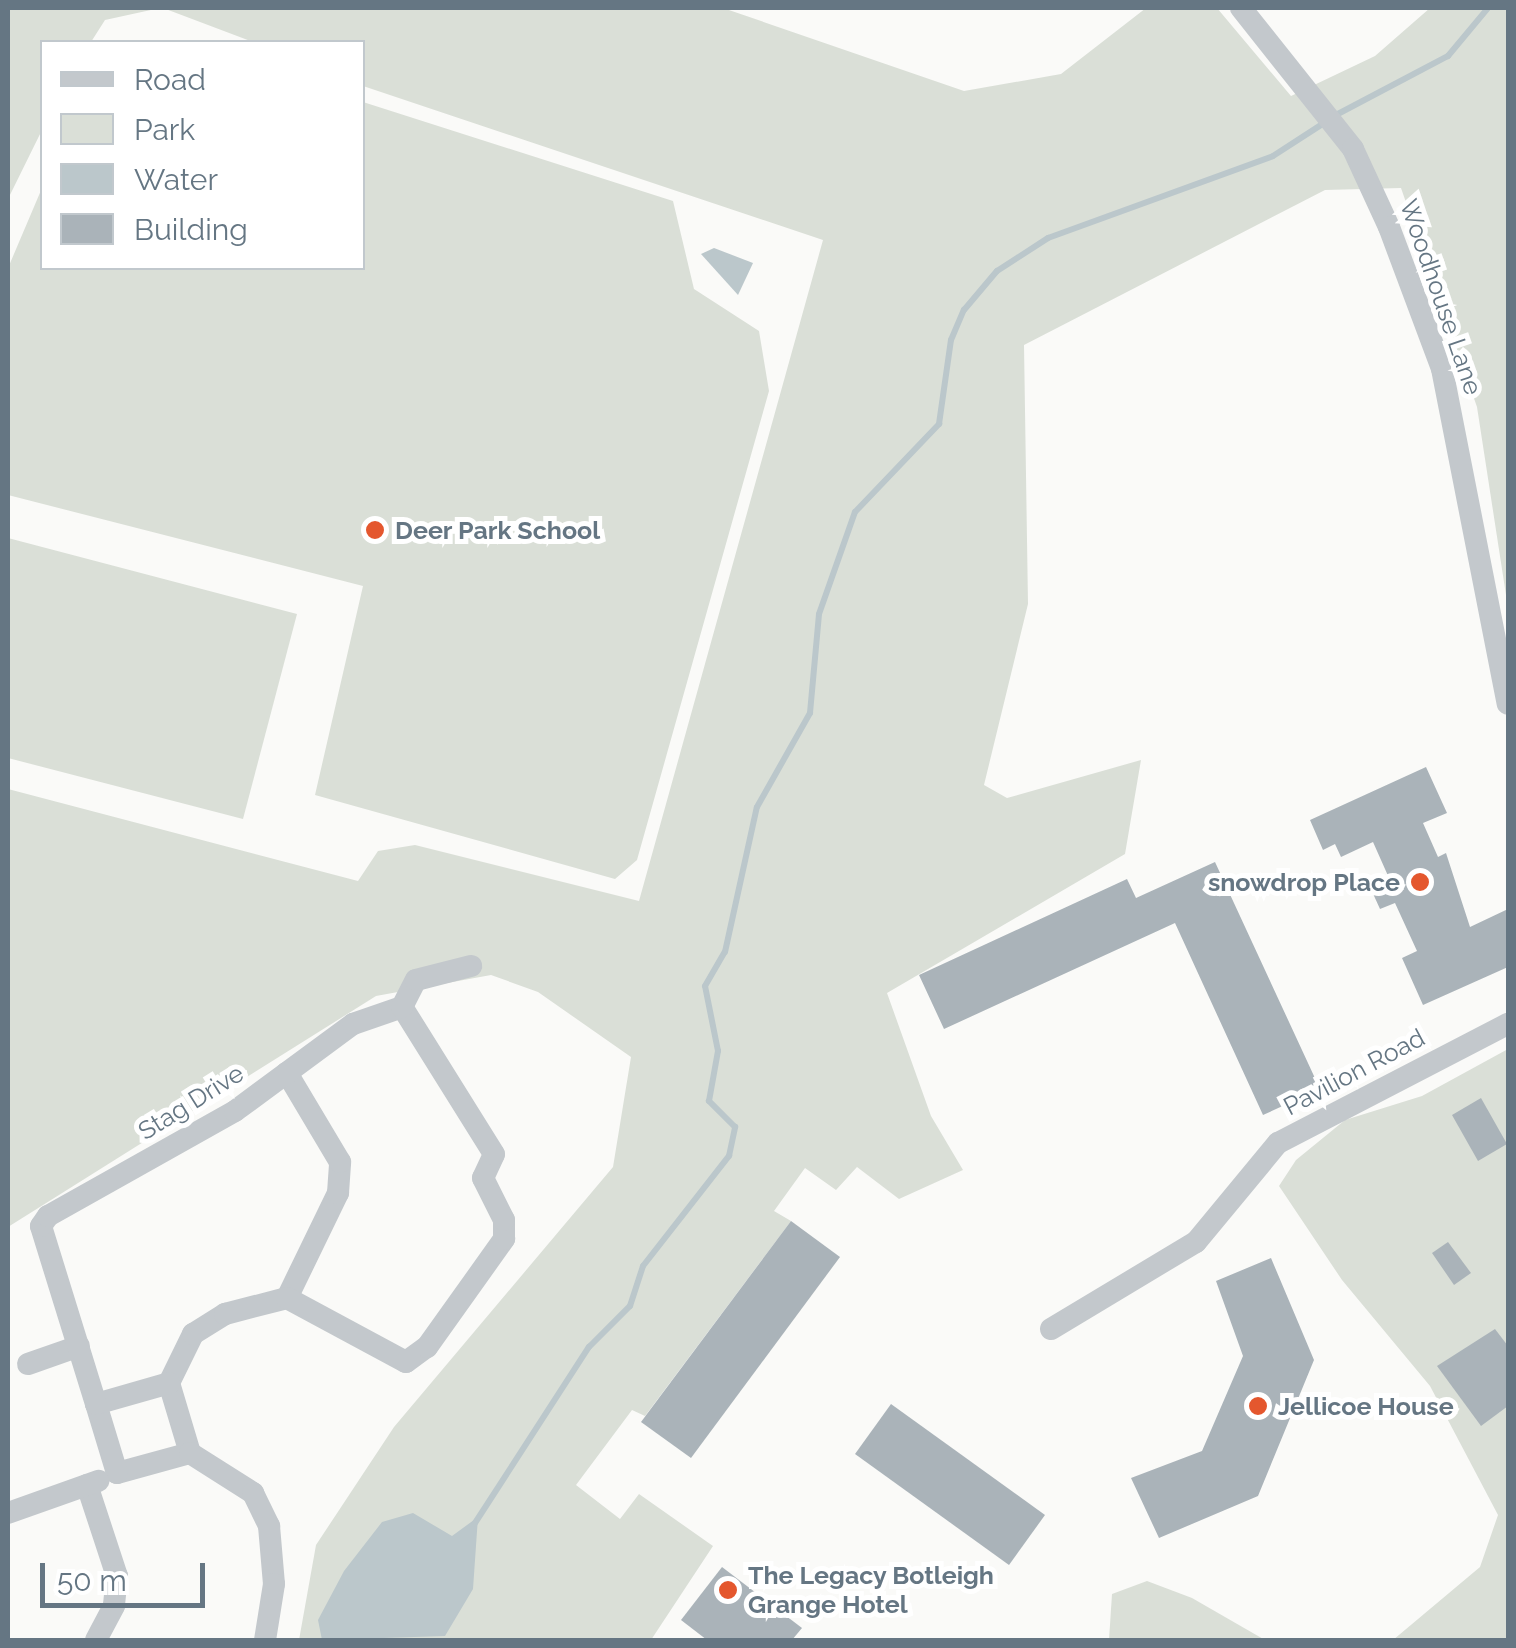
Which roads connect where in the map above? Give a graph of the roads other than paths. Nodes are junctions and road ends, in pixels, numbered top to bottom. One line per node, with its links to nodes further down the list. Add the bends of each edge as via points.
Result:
1 (1241, 8): 2 (street, Woodhouse Lane, via 1322,106 1374,186 1442,369)
2 (1508, 704)
3 (471, 966): 4 (street, Stag Drive, via 416,980)
4 (402, 1006): 6 (street, Stag Drive, via 353,1024); 7 (street, via 494,1154 482,1178 504,1220 504,1239 427,1347 406,1362)
5 (1508, 1024): 8 (street, Pavilion Road, via 1278,1143 1196,1242)
6 (287, 1073): 7 (street, via 340,1162 338,1193); 9 (street, Stag Drive, via 48,1216 42,1226)
7 (286, 1298): 11 (street, via 225,1314 193,1334)
8 (1050, 1329)
9 (79, 1346): 10 (street); 12 (street, Stag Drive)
10 (28, 1364)
11 (170, 1383): 12 (street); 13 (street)
12 (96, 1404): 14 (street, Stag Drive)
13 (190, 1453): 14 (street); 18 (street, via 253,1494 269,1526 274,1584)
14 (117, 1472): 15 (street)
15 (87, 1485): 16 (street); 17 (street, via 116,1576 114,1606)
16 (8, 1513)
17 (96, 1640)
18 (264, 1640)

